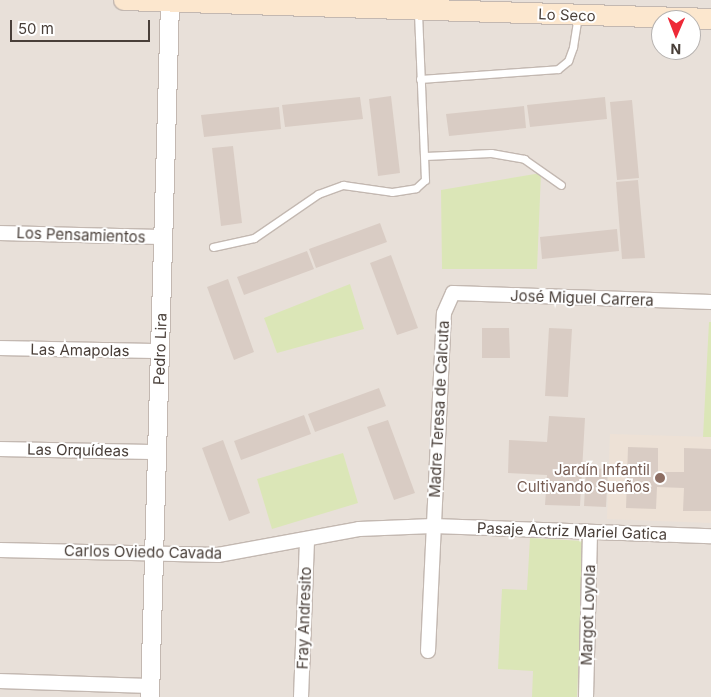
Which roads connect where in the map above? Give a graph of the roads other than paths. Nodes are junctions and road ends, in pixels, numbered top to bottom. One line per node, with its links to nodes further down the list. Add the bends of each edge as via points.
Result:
1 (124, 0): 2 (main road, Lo Seco)
2 (170, 1): 3 (main road, Lo Seco); 10 (street, Pedro Lira)
3 (422, 5): 4 (main road, Lo Seco); 6 (lane)
4 (578, 15): 5 (main road, Lo Seco); 6 (lane, via 568,61 558,70)
5 (711, 20)
6 (420, 79): 7 (lane)
7 (425, 156): 8 (lane, via 491,153 524,159); 11 (lane, via 425,180 416,188 392,192 343,185 318,194 254,238)
8 (561, 185)
9 (0, 233): 10 (street, Los Pensamientos)
10 (163, 237): 15 (street, Pedro Lira)
11 (213, 247)
12 (453, 293): 13 (street, José Miguel Carrera); 18 (street, Madre Teresa de Calcuta, via 444,313)
13 (711, 302)
14 (0, 348): 15 (street, Las Amapolas)
15 (160, 351): 17 (street, Pedro Lira)
16 (0, 449): 17 (street, Las Orquídeas)
17 (157, 452): 23 (street, Pedro Lira)
18 (433, 526): 19 (street, Pasaje Actriz Mariel Gatica); 21 (street, Carlos Oviedo Cavada, via 359,528); 24 (street, Madre Teresa de Calcuta)
19 (590, 533): 20 (street, Pasaje Actriz Mariel Gatica); 28 (street, Margot Loyola)
20 (711, 536)
21 (307, 539): 23 (street, Carlos Oviedo Cavada, via 218,556); 27 (street, Fray Andresito)
22 (0, 550): 23 (street, Carlos Oviedo Cavada)
23 (154, 555): 26 (street, Pedro Lira)
24 (428, 651)
25 (0, 681): 26 (street)
26 (150, 691)
27 (301, 697)
28 (586, 697)

